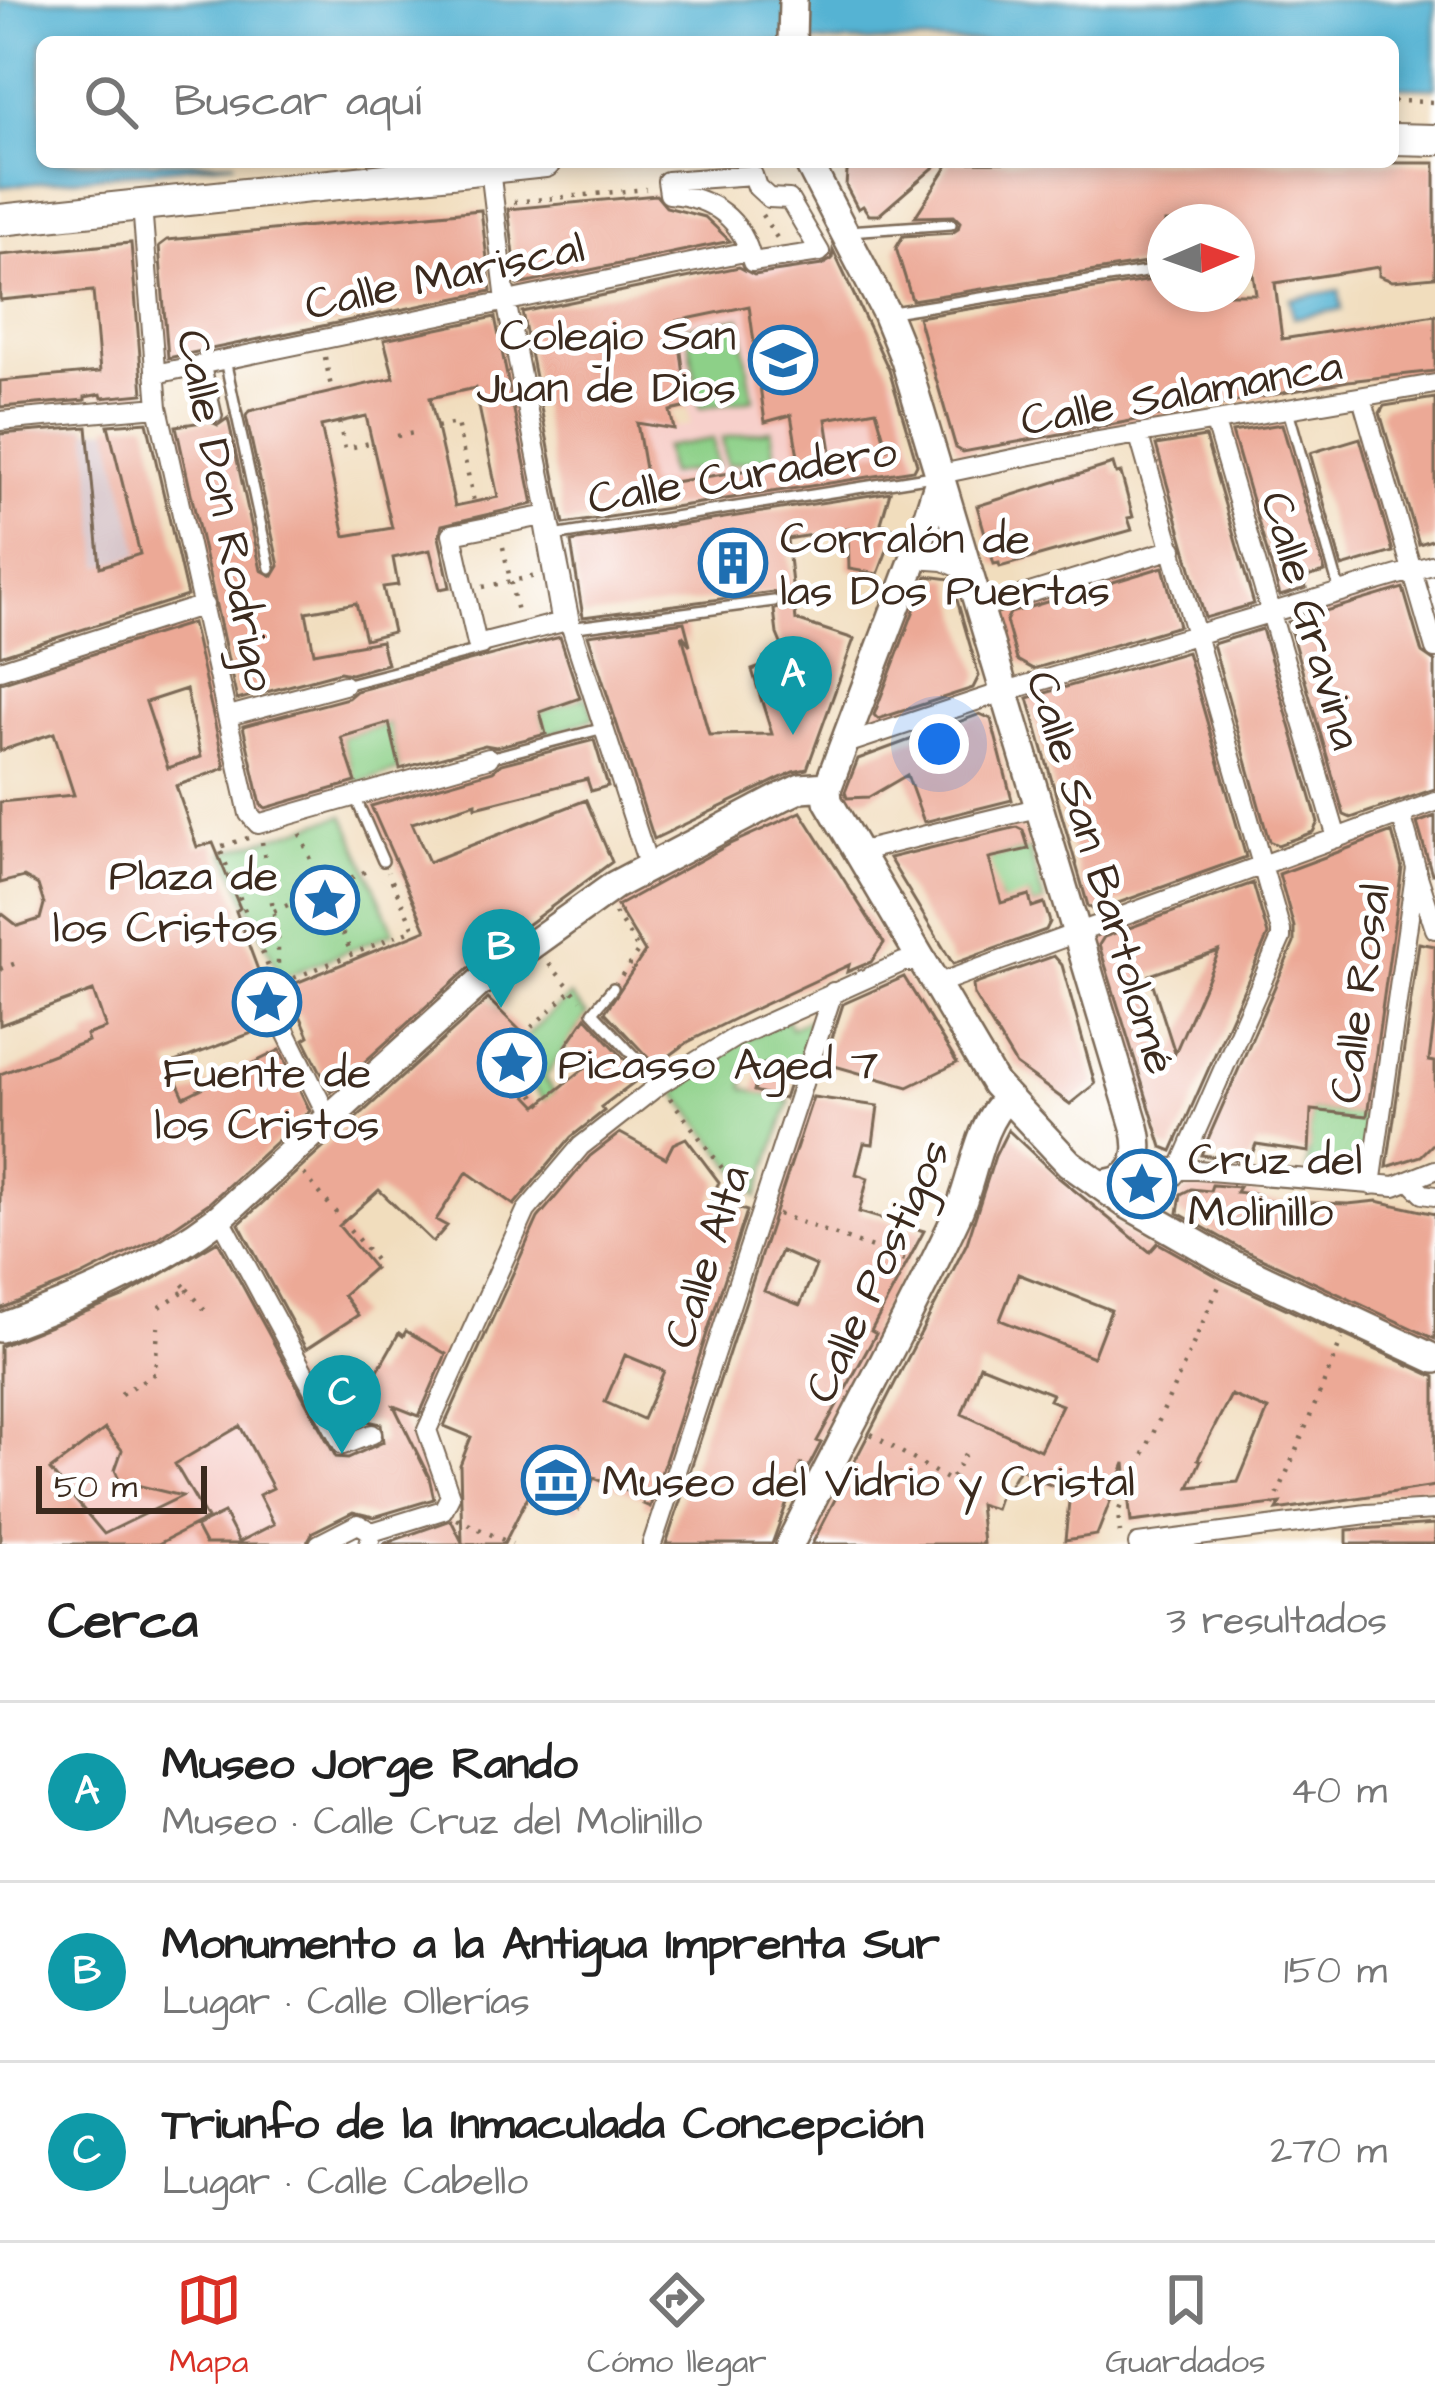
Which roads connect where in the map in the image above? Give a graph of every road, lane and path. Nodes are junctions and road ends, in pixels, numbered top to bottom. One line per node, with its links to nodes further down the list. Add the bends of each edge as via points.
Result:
1 (793, 0): 2 (main road)
2 (791, 36)
3 (1399, 101): 4 (path)
4 (1435, 102)
5 (1399, 139): 6 (main road)
6 (1435, 140)
7 (498, 168): 9 (main road)
8 (811, 168): 16 (main road, Calle San Bartolomé)
9 (490, 169): 13 (main road); 19 (street)
10 (668, 187): 11 (street, via 667,181 753,175); 12 (path); 17 (street, via 668,194 728,216)
11 (769, 198): 17 (path, via 760,213 785,250); 17 (street, Calle Mariscal, via 789,199 820,252 752,262)
12 (505, 202)
13 (142, 205): 14 (main road); 24 (street, Calle Don Rodrigo)
14 (0, 220)
15 (950, 224): 16 (lane)
16 (844, 231): 20 (main road, Calle San Bartolomé)
17 (749, 251): 19 (street, Calle Mariscal)
18 (1147, 272): 20 (lane)
19 (506, 301): 21 (street, Calle Mariscal); 42 (street)
20 (886, 313): 39 (main road, Calle San Bartolomé)
21 (321, 340): 22 (street, Calle Mariscal); 26 (path)
22 (226, 360): 23 (street, Calle Mariscal); 46 (lane)
23 (205, 364): 24 (street, Calle Mariscal); 30 (lane)
24 (155, 374): 28 (street, Calle Don Rodrigo)
25 (1435, 384): 27 (street, Calle Salamanca)
26 (332, 392)
27 (1362, 398): 29 (street, Calle Salamanca); 47 (street)
28 (158, 407): 31 (street); 54 (street, Calle Don Rodrigo)
29 (1288, 410): 33 (street, Calle Salamanca); 52 (lane)
30 (217, 416)
31 (0, 421)
32 (338, 422): 38 (path, via 345,449)
33 (1215, 423): 37 (street, Calle Salamanca); 56 (street, Calle Gravina)
34 (437, 428): 40 (path, via 457,423)
35 (414, 434): 36 (path)
36 (398, 436)
37 (1139, 436): 39 (street, Calle Salamanca); 43 (street)
38 (373, 442)
39 (941, 474): 42 (lane, Calle Curadero); 44 (main road); 49 (main road, Calle San Bartolomé)
40 (474, 502)
41 (499, 530): 50 (path)
42 (553, 536): 57 (street)
43 (1173, 549): 55 (street); 58 (street)
44 (914, 559): 49 (street); 66 (main road)
45 (1435, 564): 47 (street)
46 (270, 568)
47 (1412, 570): 52 (street); 60 (street)
48 (553, 572): 48 (street, via 559,623 477,644 452,535 543,516); 50 (path)
49 (971, 573): 55 (main road, Calle San Bartolomé)
50 (510, 581): 51 (path); 59 (path)
51 (469, 590)
52 (1340, 592): 56 (street)
53 (774, 601): 57 (lane)
54 (204, 605): 61 (street); 64 (street, Calle Don Rodrigo)
55 (981, 608): 63 (main road, Calle San Bartolomé)
56 (1268, 613): 58 (street); 74 (street, Calle Gravina)
57 (571, 628): 59 (lane); 65 (street)
58 (1196, 634): 63 (street); 78 (street)
59 (523, 639): 62 (lane)
60 (1435, 649)
61 (0, 670)
62 (344, 685): 64 (street)
63 (1006, 691): 66 (street); 71 (main road, Calle San Bartolomé)
64 (229, 716): 72 (street, Calle Don Rodrigo, via 249,814 258,824)
65 (604, 728): 67 (lane); 77 (street)
66 (843, 746): 68 (main road)
67 (489, 758): 69 (street)
68 (828, 786): 75 (main road, via 828,801); 77 (main road, via 801,788)
69 (353, 794): 72 (street); 76 (lane)
70 (1435, 802): 73 (street)
71 (1041, 807): 75 (street); 84 (main road, Calle San Bartolomé)
72 (292, 814): 80 (path)
73 (1400, 814): 74 (street); 79 (street, Calle Rosal)
74 (1337, 838): 78 (street)
75 (861, 856): 89 (main road)
76 (383, 860): 80 (path); 85 (path, via 414,929)
77 (648, 864): 81 (main road)
78 (1261, 865): 84 (street); 102 (street, via 1281,938)
79 (1416, 868): 83 (street); 107 (street, Calle Rosal)
80 (323, 890): 82 (path); 85 (path)
81 (602, 893): 91 (path, via 639,950); 99 (main road, via 480,982)
82 (274, 911): 90 (path); 90 (path, via 261,835 219,847)
83 (1435, 929)
84 (1078, 931): 89 (street, via 945,981); 100 (main road, Calle San Bartolomé)
85 (352, 955): 90 (path)
86 (541, 955): 92 (path)
87 (19, 962): 88 (path)
88 (0, 969)
89 (930, 971): 93 (street, via 903,962); 96 (main road)
90 (277, 985): 99 (street, via 279,1018)
91 (613, 988): 95 (lane, via 592,1012)
92 (572, 990): 94 (path); 97 (path, via 500,1056)
93 (833, 992): 95 (street); 109 (street, Calle Alta)
94 (582, 1000)
95 (660, 1084): 129 (street, via 580,1145 526,1211 427,1430)
96 (1007, 1098): 106 (main road); 124 (main road, Calle Postigos, via 994,1110 967,1195)
97 (543, 1105)
98 (685, 1118): 104 (path)
99 (329, 1119): 101 (main road)
100 (1141, 1152): 102 (street, via 1152,1166); 106 (main road, via 1120,1180)
101 (289, 1156): 110 (main road); 113 (path)
102 (1179, 1170): 107 (street); 111 (street, via 1160,1192)
103 (1435, 1170): 105 (street)
104 (727, 1175)
105 (1412, 1182): 107 (street); 108 (street)
106 (1098, 1184): 111 (main road)
107 (1371, 1185)
108 (1435, 1196)
109 (763, 1208): 115 (path); 133 (street, Calle Alta)
110 (220, 1217): 112 (main road); 125 (street, via 343,1445)
111 (1154, 1221): 114 (main road)
112 (162, 1260): 116 (path); 120 (main road)
113 (375, 1260)
114 (1230, 1263): 122 (main road); 135 (path, via 1118,1512)
115 (916, 1264)
116 (187, 1289): 117 (path); 118 (path)
117 (160, 1307)
118 (206, 1311)
119 (158, 1327): 123 (path, via 155,1373)
120 (0, 1328)
121 (1346, 1331): 127 (path)
122 (1435, 1359)
123 (121, 1394)
124 (851, 1421): 126 (path, via 950,1481); 134 (main road, Calle Postigos)
125 (372, 1434)
126 (966, 1452)
127 (1274, 1504)
128 (1435, 1510): 136 (street)
129 (451, 1515): 130 (street); 132 (path)
130 (370, 1538): 131 (street, via 358,1524)
131 (319, 1544)
132 (512, 1544)
133 (652, 1544)
134 (790, 1544)
135 (1120, 1544)
136 (1138, 1544)

